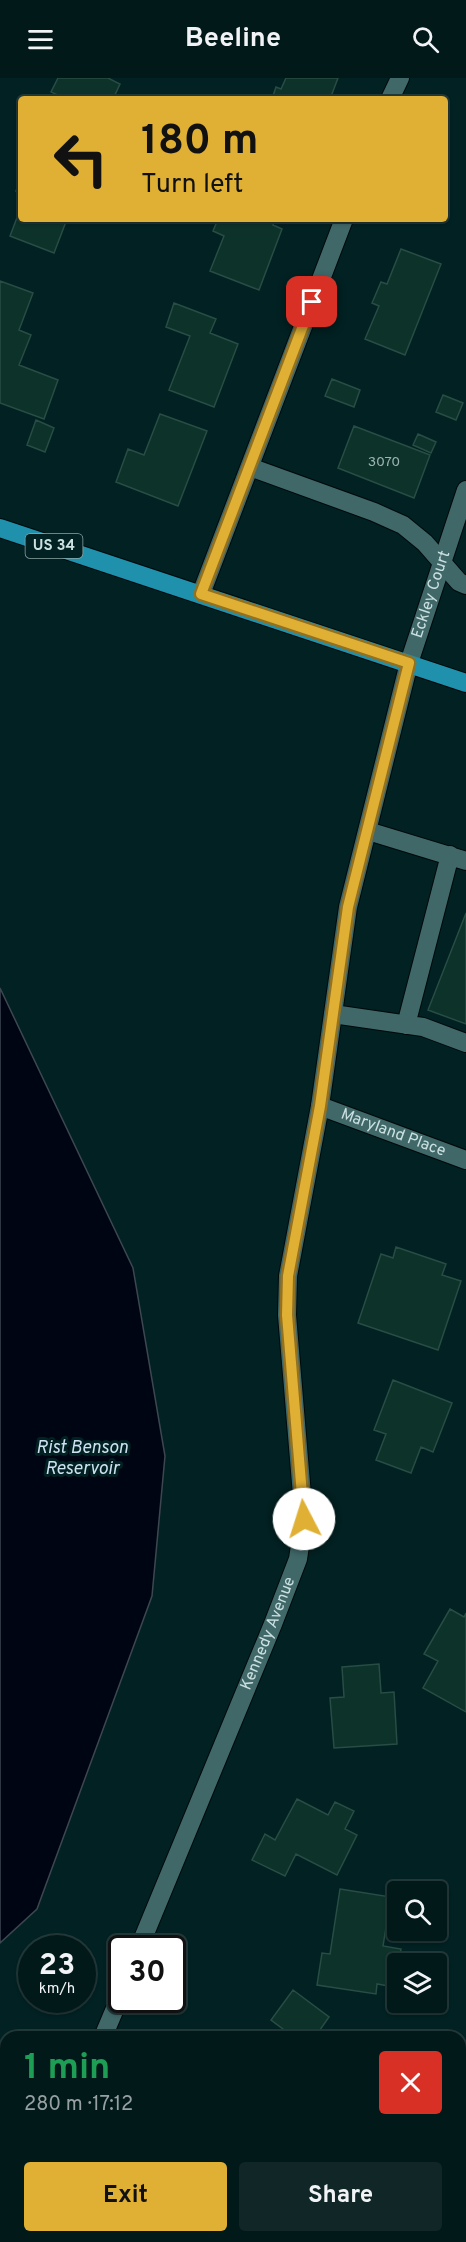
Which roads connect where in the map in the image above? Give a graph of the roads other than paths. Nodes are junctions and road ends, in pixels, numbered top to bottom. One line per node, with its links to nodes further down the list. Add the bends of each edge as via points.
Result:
1 (400, 78): 2 (street)
2 (391, 96)
3 (343, 222): 4 (street)
4 (250, 467): 7 (street, via 403,525); 9 (street)
5 (466, 490): 7 (street, Eckley Court)
6 (0, 528): 9 (highway, US 34)
7 (441, 561): 8 (street); 10 (street, Eckley Court)
8 (466, 585)
9 (201, 594): 10 (highway, US 34)
10 (409, 663): 11 (highway, US 34); 12 (street, Kennedy Avenue)
11 (466, 683)
12 (368, 831): 13 (street); 14 (street, Kennedy Avenue, via 348,907)
13 (458, 858): 15 (street)
14 (333, 1014): 15 (street); 17 (street, Kennedy Avenue)
15 (406, 1025): 16 (street)
16 (466, 1043)
17 (320, 1106): 18 (street, Maryland Place); 19 (street, Kennedy Avenue, via 288,1276 287,1315 304,1519 298,1559)
18 (466, 1160)
19 (144, 1935)
20 (113, 2013): 21 (street)
21 (106, 2031)

